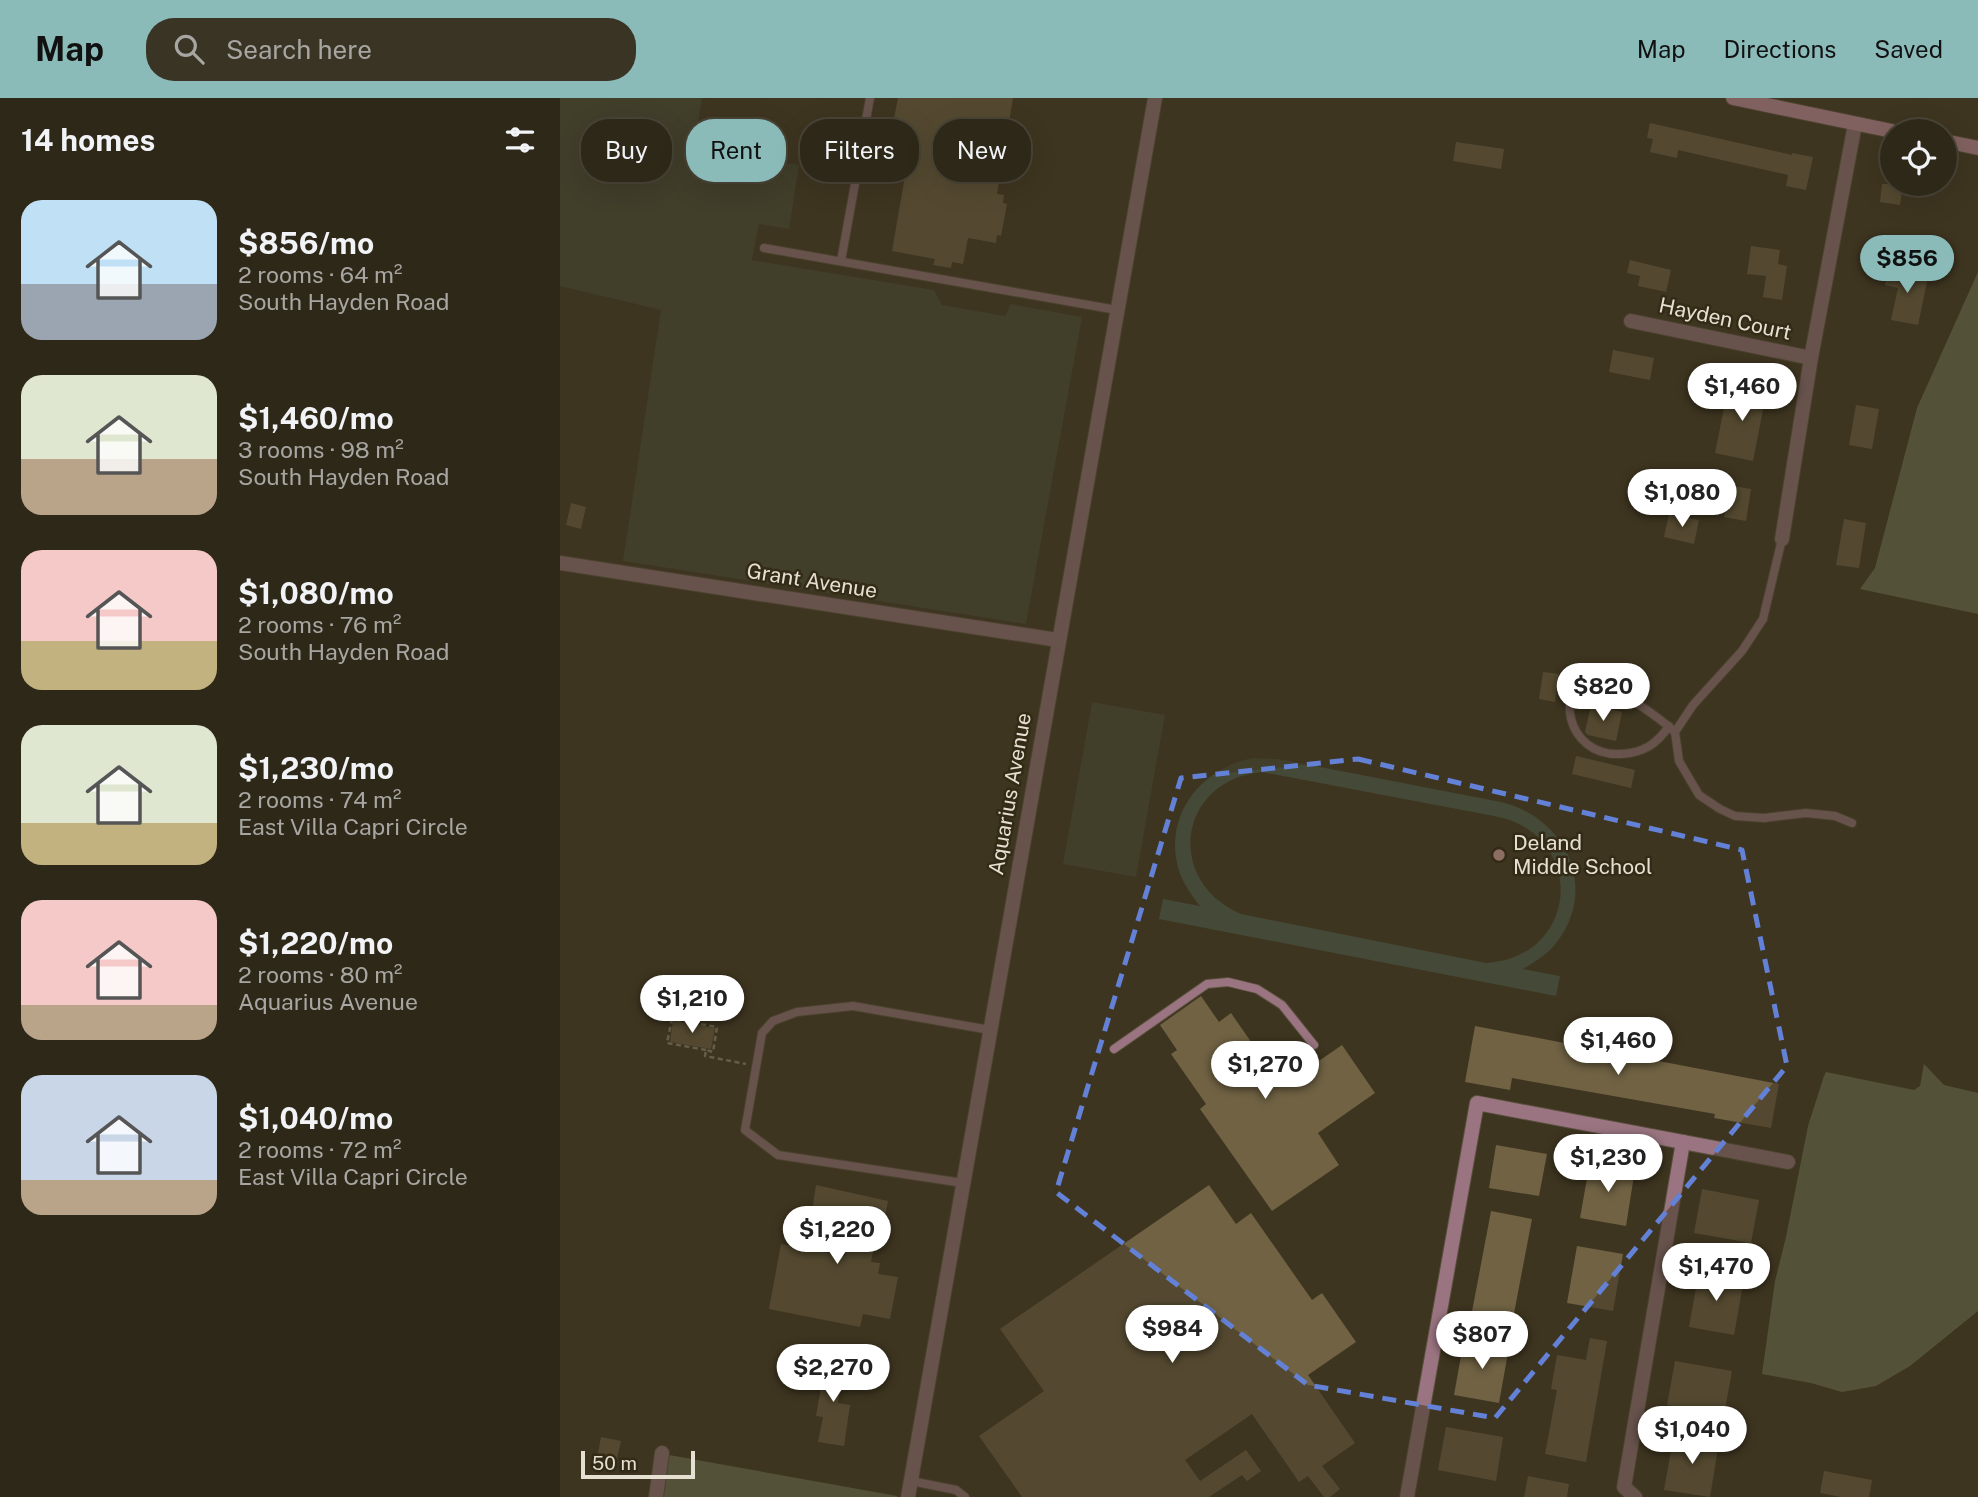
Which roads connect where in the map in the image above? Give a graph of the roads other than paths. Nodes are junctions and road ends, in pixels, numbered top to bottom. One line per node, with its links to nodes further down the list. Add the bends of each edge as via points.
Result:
1 (870, 98): 4 (lane)
2 (1155, 98): 12 (street, Aquarius Avenue)
3 (1742, 99): 5 (main road)
4 (866, 119)
5 (1855, 124): 6 (main road); 14 (street)
6 (1880, 129)
7 (1957, 144): 8 (main road)
8 (1978, 148)
9 (855, 182): 11 (lane)
10 (764, 248): 11 (lane)
11 (841, 261): 12 (lane)
12 (1116, 310): 17 (street, Aquarius Avenue)
13 (1630, 321): 14 (street, Hayden Court)
14 (1811, 358): 15 (street)
15 (1782, 539): 18 (lane, via 1763,619 1742,651)
16 (560, 563): 17 (street, Grant Avenue)
17 (1058, 640): 20 (street, Aquarius Avenue)
18 (1672, 729): 18 (lane, via 1599,683 1584,684 1572,696 1574,728 1579,740 1590,748 1633,753); 19 (lane, via 1679,761 1699,795 1720,809 1735,816 1806,813)
19 (1852, 823)
20 (990, 1030): 25 (street, Aquarius Avenue); 25 (lane, via 852,1006 797,1012 773,1021 762,1033 756,1066 745,1130 778,1155)
21 (1314, 1045): 22 (lane, via 1282,1005 1257,989 1228,982 1207,984)
22 (1114, 1049)
23 (1683, 1142): 24 (street); 31 (street, via 1477,1103); 32 (street, via 1624,1487)
24 (1788, 1162)
25 (963, 1183): 27 (street, Aquarius Avenue)
26 (662, 1453): 28 (street)
27 (911, 1481): 29 (street, Aquarius Avenue); 30 (lane, via 956,1490)
28 (656, 1497)
29 (908, 1497)
30 (965, 1497)
31 (1407, 1497)
32 (1635, 1497)

